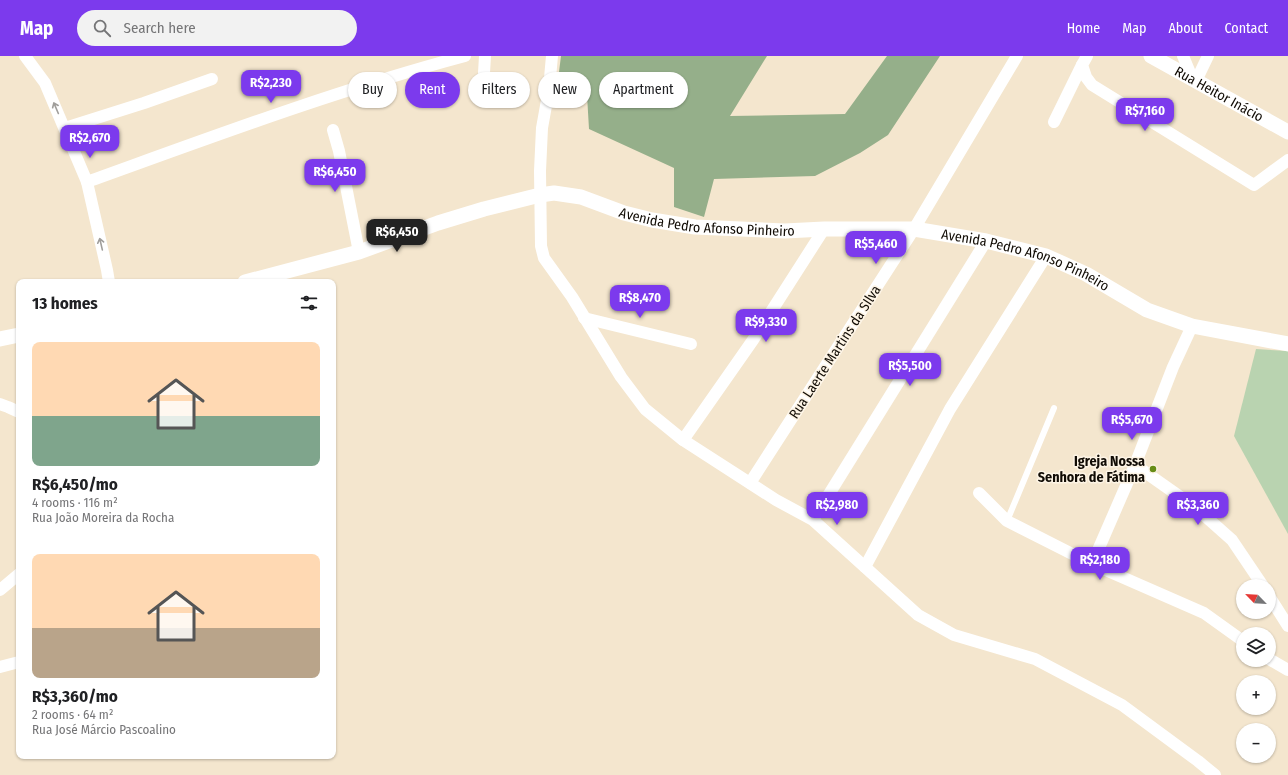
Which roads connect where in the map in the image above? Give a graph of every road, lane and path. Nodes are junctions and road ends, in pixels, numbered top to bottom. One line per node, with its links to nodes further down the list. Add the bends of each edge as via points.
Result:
1 (26, 56): 14 (street, one-way to 1, via 46,83)
2 (465, 56): 18 (street, via 394,76)
3 (485, 56): 10 (street)
4 (552, 56): 19 (street, via 542,128)
5 (1017, 56): 21 (street, Rua Laerte Martins da SIlva)
6 (1151, 56): 12 (street, Rua Heitor Inácio)
7 (1184, 56): 12 (street)
8 (1208, 56): 12 (street)
9 (1084, 61): 13 (street); 17 (street, via 1086,77 1092,85 1254,185)
10 (484, 72)
11 (212, 79): 14 (street)
12 (1195, 81): 16 (street, Rua Heitor Inácio)
13 (1054, 122)
14 (65, 128): 18 (street)
15 (333, 130): 23 (street)
16 (1288, 132)
17 (1288, 160)
18 (87, 182): 25 (street, one-way to 18)
19 (540, 195): 20 (street, Avenida Pedro Afonso Pinheiro, via 554,193 581,197 624,213 695,227 785,231); 23 (street, Avenida Pedro Afonso Pinheiro, via 453,218); 27 (street, via 541,246 544,258)
20 (824, 229): 21 (street, Avenida Pedro Afonso Pinheiro); 36 (street, via 753,340)
21 (914, 229): 22 (street, Avenida Pedro Afonso Pinheiro); 38 (street, Rua Laerte Martins da SIlva)
22 (986, 241): 24 (street, Avenida Pedro Afonso Pinheiro); 40 (street)
23 (359, 252): 26 (street, Avenida Pedro Afonso Pinheiro)
24 (1046, 256): 28 (street, Avenida Pedro Afonso Pinheiro, via 1086,274 1147,310); 43 (street, via 950,409)
25 (108, 279)
26 (256, 279)
27 (584, 318): 31 (street); 36 (street, via 621,377 645,409)
28 (1192, 326): 32 (street, Avenida Pedro Afonso Pinheiro); 37 (street, via 1173,367)
29 (16, 336): 30 (street)
30 (0, 339)
31 (691, 344)
32 (1288, 344)
33 (0, 404): 35 (street)
34 (1054, 408): 41 (lane)
35 (16, 411)
36 (683, 440): 38 (street)
37 (1136, 465): 42 (street); 45 (street, via 1196,508 1232,540)
38 (750, 484): 40 (street)
39 (979, 492): 41 (street)
40 (813, 520): 43 (street)
41 (1007, 521): 42 (street)
42 (1092, 564): 49 (street, via 1204,613)
43 (864, 567): 54 (street, via 918,616 954,635 1035,659 1122,705)
44 (16, 577): 46 (street)
45 (1258, 579)
46 (0, 590)
47 (1276, 607): 48 (street)
48 (1288, 626)
49 (1236, 636)
50 (16, 663): 52 (street)
51 (1276, 663): 53 (street)
52 (0, 667)
53 (1288, 670)
54 (1215, 775)

